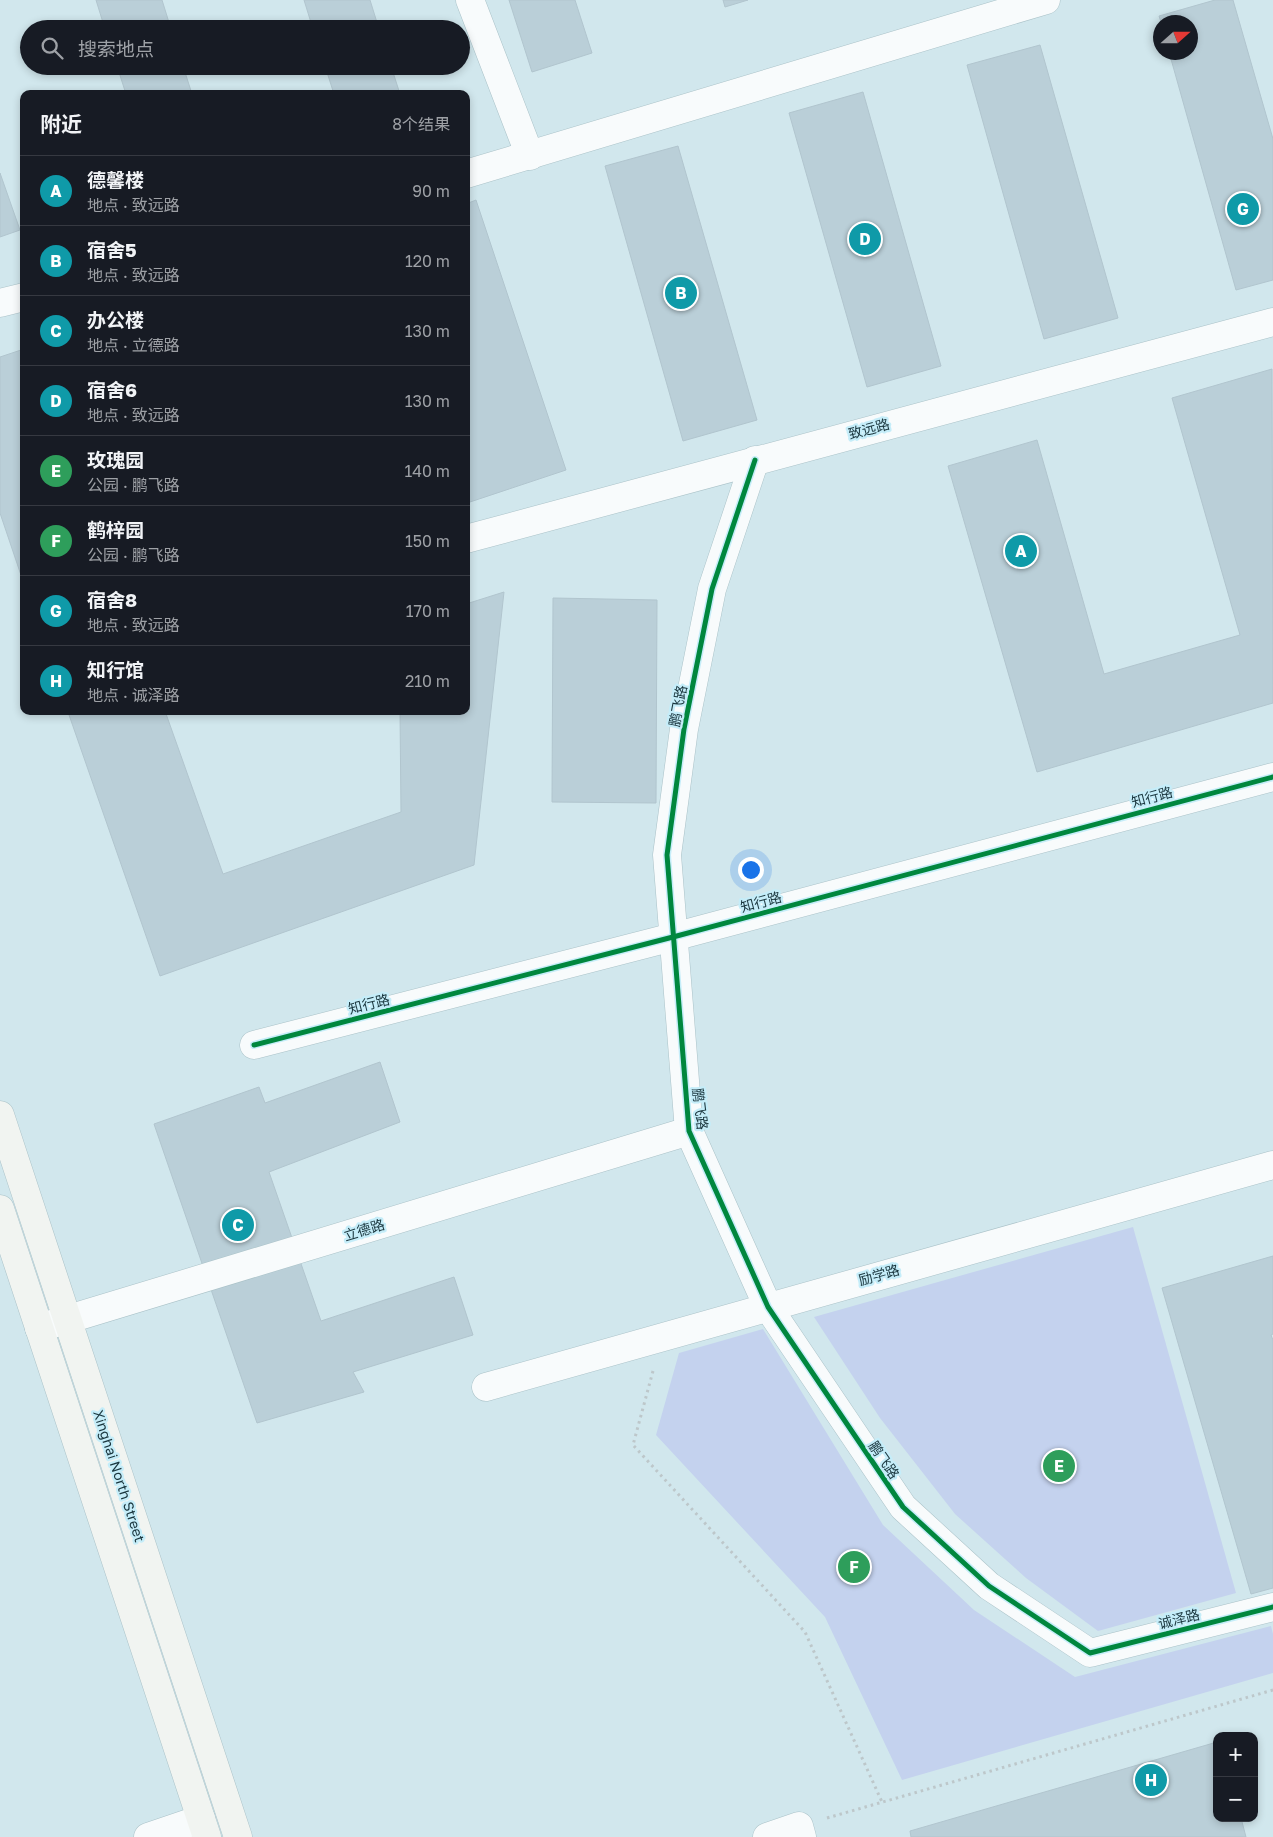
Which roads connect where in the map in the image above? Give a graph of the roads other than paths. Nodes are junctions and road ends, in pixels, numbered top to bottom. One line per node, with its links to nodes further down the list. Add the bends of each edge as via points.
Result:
1 (470, 0): 3 (street)
2 (1046, 0): 3 (street)
3 (530, 156): 4 (street)
4 (470, 173)
5 (20, 298): 6 (street)
6 (0, 303)
7 (1273, 322): 8 (street, 致远路)
8 (755, 460): 9 (street, 致远路); 11 (street, 鹏飞路, via 712,588 684,729 667,854)
9 (470, 537)
10 (1273, 777): 11 (street, 知行路)
11 (673, 937): 12 (street, 知行路); 14 (street, 鹏飞路)
12 (254, 1045)
13 (0, 1115): 18 (main road, Xinghai North Street)
14 (689, 1131): 17 (street, 鹏飞路); 18 (street, 立德路)
15 (1273, 1165): 17 (street, 励学路)
16 (0, 1209): 19 (main road, Xinghai North Street)
17 (768, 1306): 20 (street, 励学路); 22 (street, 鹏飞路, via 903,1508 989,1586)
18 (68, 1320): 19 (street, 立德路); 26 (main road, Xinghai North Street)
19 (39, 1328): 23 (main road, Xinghai North Street)
20 (486, 1387)
21 (1273, 1607): 22 (street, 诚泽路)
22 (1090, 1653)
23 (204, 1828): 25 (street)
24 (801, 1831): 27 (street)
25 (148, 1837)
26 (238, 1837)
27 (767, 1837)

